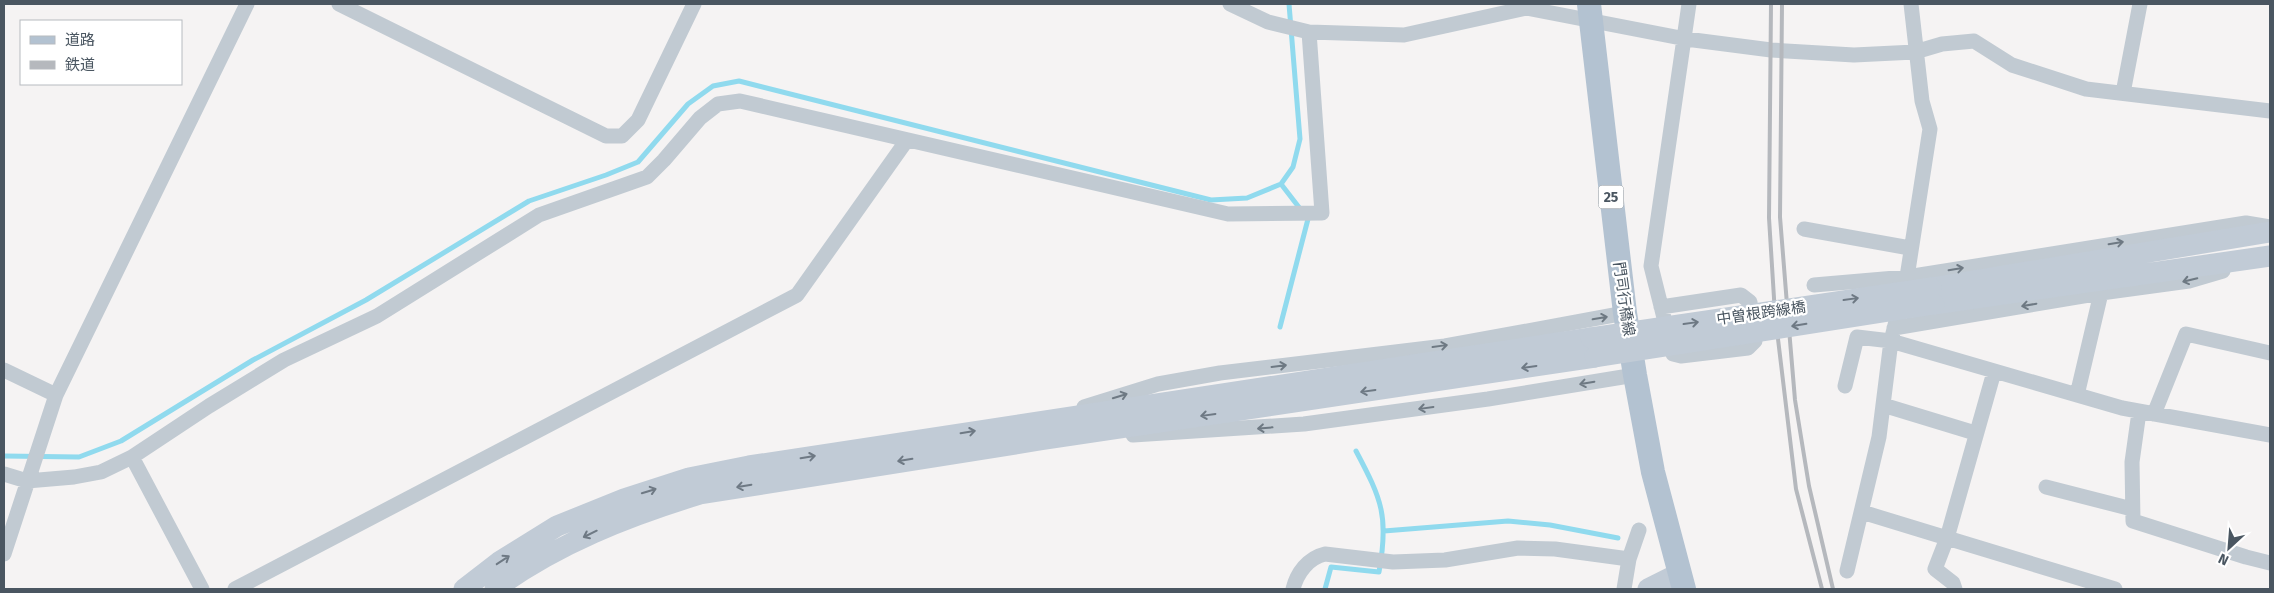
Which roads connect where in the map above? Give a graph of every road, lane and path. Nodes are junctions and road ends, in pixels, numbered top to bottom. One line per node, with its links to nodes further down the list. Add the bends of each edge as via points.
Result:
1 (247, 4): 32 (street)
2 (339, 4): 3 (street, via 606,136 622,136 638,120)
3 (694, 4)
4 (1230, 4): 9 (street, via 1268,22)
5 (1689, 4): 10 (street)
6 (1911, 4): 11 (street)
7 (2140, 4): 12 (street)
8 (1589, 12): 9 (street, via 1526,8 1404,35); 10 (street); 25 (main road, 門司行橋線 / 25)
9 (1306, 31): 14 (street, via 1322,213 1228,214)
10 (1686, 39): 11 (street, via 1771,50 1854,55); 24 (street, via 1651,266)
11 (1915, 52): 12 (street, via 1942,44 1974,41 2024,70 2086,89); 18 (street, via 1930,129)
12 (2123, 93): 13 (street)
13 (2270, 111)
14 (907, 140): 39 (street, via 740,101 718,104 700,118 647,177 539,215 377,316 284,360); 53 (street, via 797,295)
15 (2270, 227): 20 (street, one-way to 15, via 2246,223)
16 (1804, 229): 18 (street)
17 (2270, 232): 23 (street)
18 (1910, 248): 20 (street)
19 (2270, 256): 22 (street, one-way to 22, via 2189,281); 23 (street)
20 (1907, 276): 21 (street); 26 (street)
21 (1814, 285)
22 (2101, 293): 26 (street, one-way to 26); 33 (street)
23 (1932, 296): 36 (street, 中曽根跨線橋, bridge)
24 (1661, 307): 24 (street, via 1673,354 1681,356 1748,348 1755,341 1750,302 1741,295)
25 (1625, 313): 30 (main road, 門司行橋線 / 25); 36 (street, one-way to 25, via 1158,384 1220,373 1445,346)
26 (1893, 335): 29 (street); 31 (street, via 1857,337); 34 (street)
27 (2270, 353): 35 (street, via 2186,334)
28 (4, 370): 32 (street)
29 (1994, 372): 33 (street); 37 (street)
30 (1635, 374): 36 (street, one-way to 36, via 1488,399 1304,424 1233,430); 51 (main road, 門司行橋線 / 25, via 1653,472)
31 (1845, 386)
32 (56, 395): 41 (street)
33 (2077, 395): 35 (street)
34 (1883, 405): 37 (street); 44 (street)
35 (2147, 413): 38 (street); 43 (street, via 2132,462)
36 (1040, 430): 54 (street, one-way to 36, via 499,562 557,526 689,478 748,466); 55 (street, one-way to 55, via 700,494 645,511 592,533 519,572)
37 (1975, 433): 46 (street)
38 (2270, 435)
39 (132, 458): 41 (street, via 101,472 74,477); 52 (street)
40 (4, 474): 41 (street)
41 (29, 474): 47 (street)
42 (2046, 487): 43 (street)
43 (2132, 509): 49 (street, via 2133,521)
44 (1862, 512): 46 (street); 50 (street)
45 (1639, 530): 48 (street)
46 (1947, 538): 59 (street, via 1935,569); 60 (street)
47 (4, 554)
48 (1629, 559): 56 (street, via 1555,549 1518,548 1445,560 1393,562 1325,554 1297,574); 57 (street)
49 (2270, 563)
50 (1847, 571)
51 (1681, 582): 58 (street)
52 (202, 589)
53 (235, 589)
54 (464, 589)
55 (495, 589)
56 (1293, 589)
57 (1624, 589)
58 (1648, 589)
59 (1955, 589)
60 (2115, 589)

